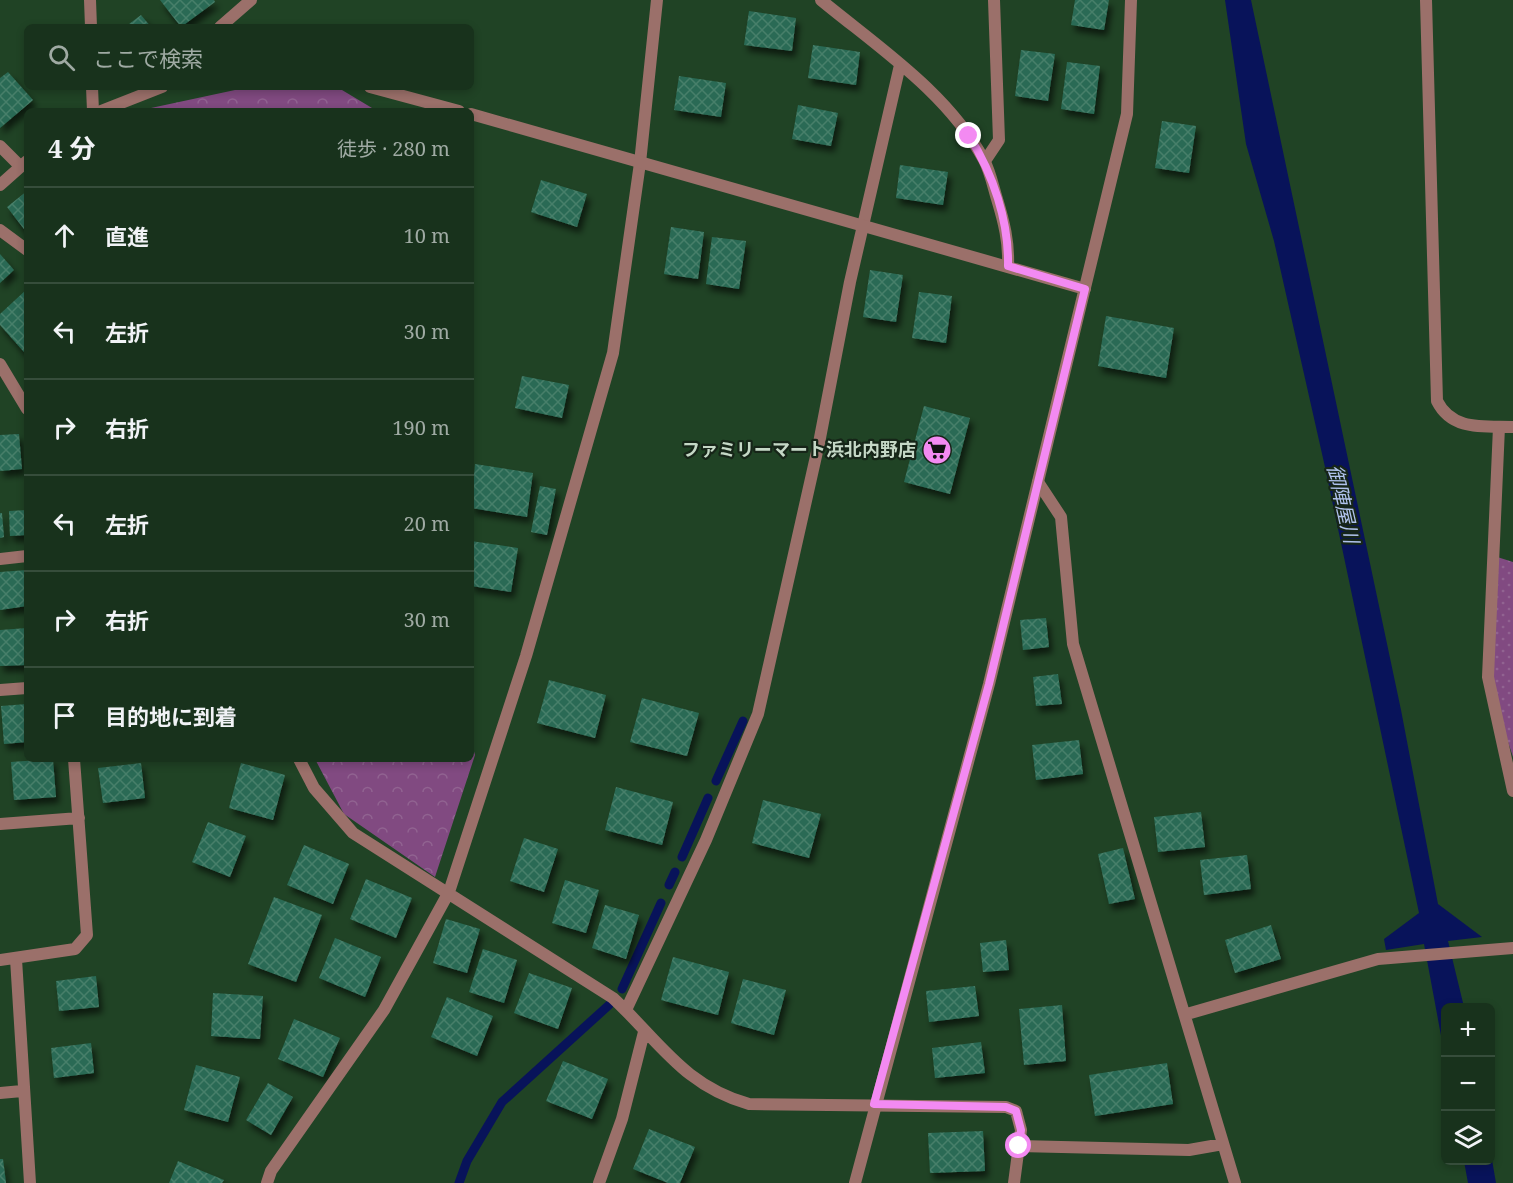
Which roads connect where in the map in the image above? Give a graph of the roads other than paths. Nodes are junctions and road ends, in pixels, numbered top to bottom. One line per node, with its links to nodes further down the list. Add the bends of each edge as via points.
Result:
1 (90, 0): 8 (street)
2 (251, 0): 9 (street)
3 (657, 0): 20 (street)
4 (821, 0): 10 (street)
5 (994, 0): 19 (street, via 999,140)
6 (1131, 0): 27 (street, via 1127,114)
7 (1426, 0): 30 (street, via 1437,402 1451,421)
8 (91, 24)
9 (223, 24)
10 (900, 65): 19 (street, via 953,116); 23 (street)
11 (92, 90): 14 (street)
12 (152, 90): 15 (street)
13 (381, 90): 16 (street)
14 (93, 108)
15 (107, 108)
16 (448, 108)
17 (474, 115): 20 (street)
18 (0, 146): 21 (street)
19 (985, 162): 26 (street, via 1008,243)
20 (639, 163): 23 (street); 42 (street, via 613,353 526,656)
21 (23, 164): 22 (street)
22 (0, 185)
23 (863, 226): 26 (street); 46 (street, via 758,714 706,840)
24 (0, 230): 25 (street)
25 (24, 248)
26 (1008, 266): 27 (street)
27 (1085, 289): 32 (street)
28 (0, 364): 29 (street)
29 (24, 404)
30 (1499, 427): 31 (street); 39 (street, via 1488,677)
31 (1513, 428)
32 (1038, 482): 47 (street, via 1061,517 1073,644); 51 (street, via 989,684)
33 (24, 556): 34 (street)
34 (0, 559)
35 (24, 688): 36 (street)
36 (0, 690)
37 (74, 762): 40 (street)
38 (301, 762): 42 (street, via 315,788 353,833)
39 (1513, 791)
40 (79, 818): 41 (street); 44 (street, via 87,935 75,949)
41 (0, 824)
42 (449, 892): 46 (street); 55 (street, via 384,1010 271,1171)
43 (1513, 948): 47 (street, via 1378,959)
44 (16, 959): 45 (street); 49 (street)
45 (0, 960)
46 (626, 1010): 48 (street)
47 (1187, 1014): 52 (street)
48 (644, 1032): 51 (street, via 685,1071 730,1098 749,1104); 56 (street, via 622,1119)
49 (22, 1091): 50 (street); 54 (street)
50 (0, 1093)
51 (874, 1104): 53 (street, via 1006,1107 1016,1111 1020,1119); 57 (street)
52 (1223, 1144): 53 (street, via 1189,1150); 59 (street)
53 (1019, 1146): 58 (street)
54 (30, 1183)
55 (267, 1183)
56 (599, 1183)
57 (855, 1183)
58 (1014, 1183)
59 (1235, 1183)

